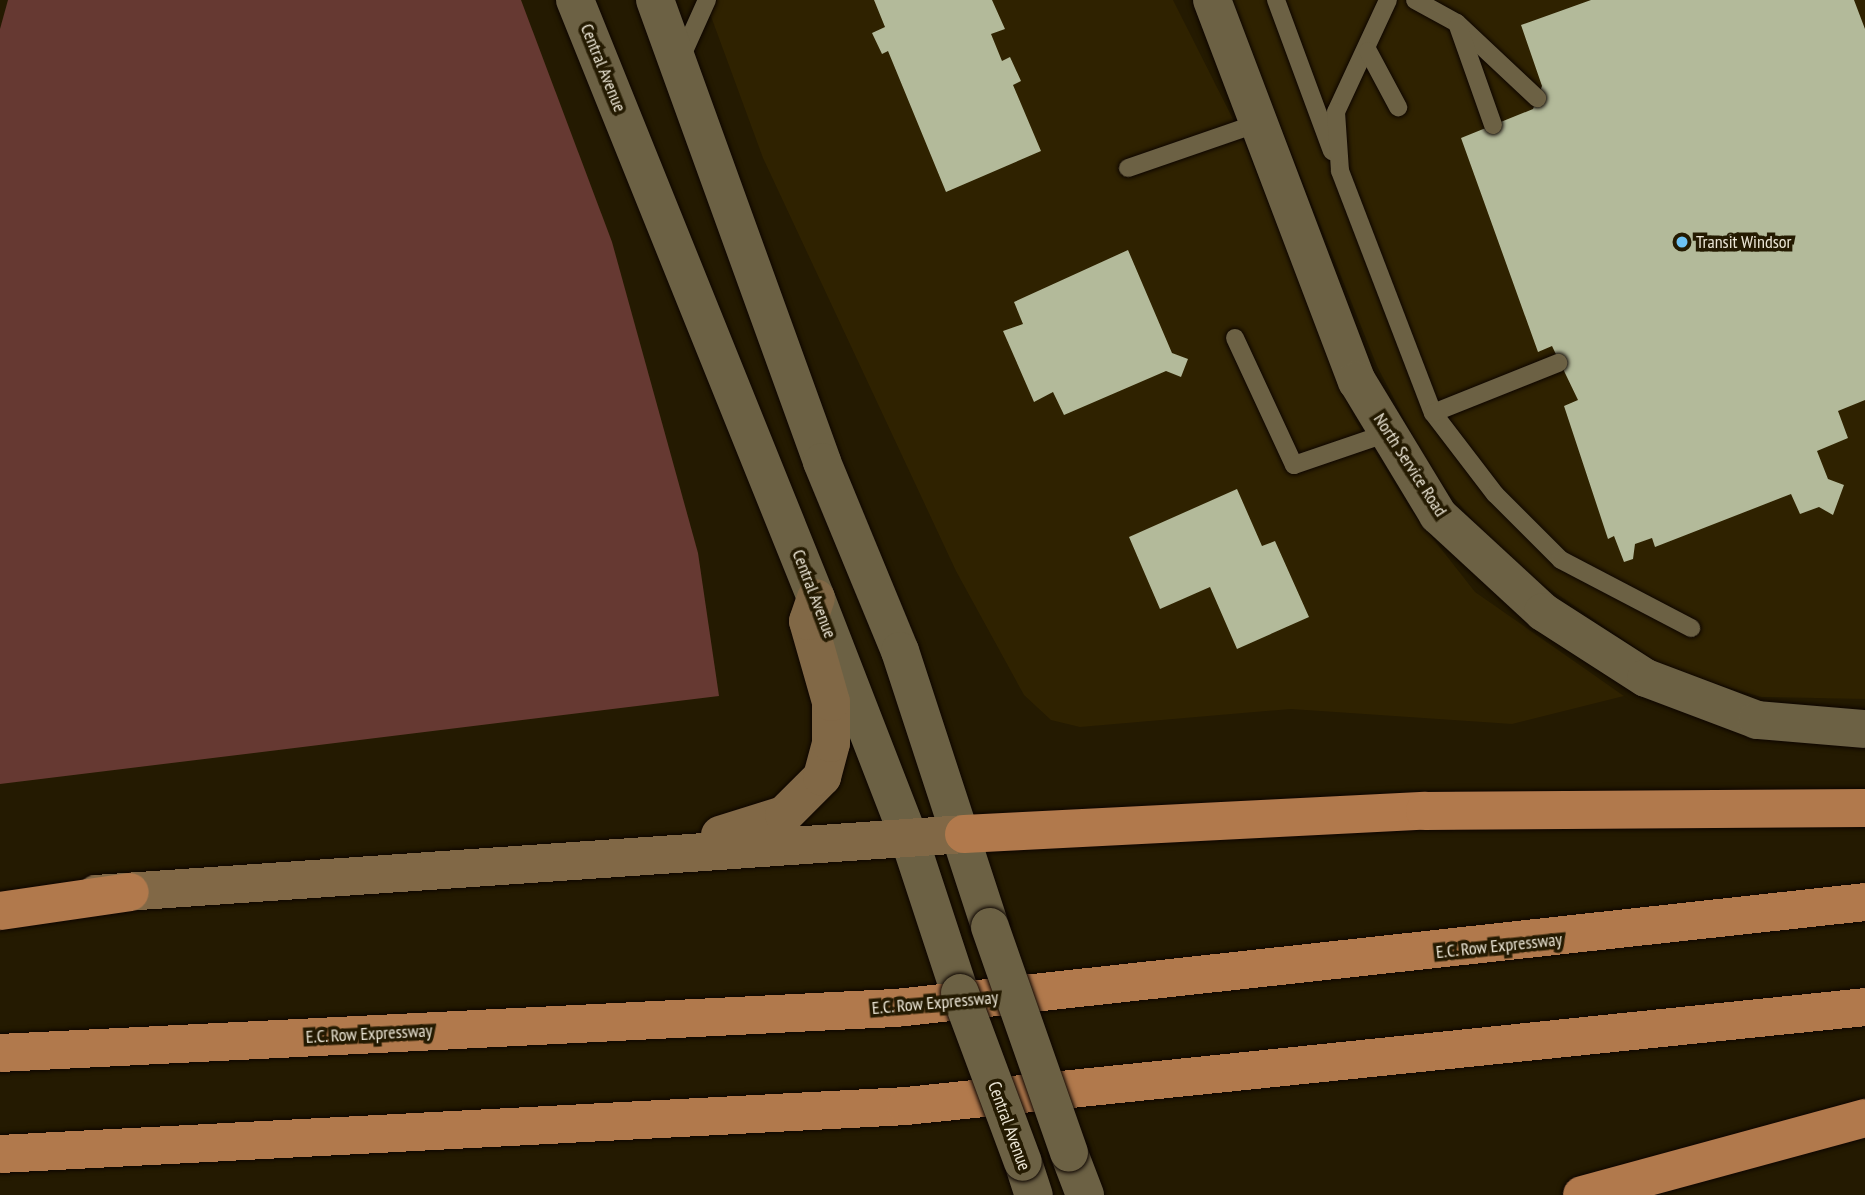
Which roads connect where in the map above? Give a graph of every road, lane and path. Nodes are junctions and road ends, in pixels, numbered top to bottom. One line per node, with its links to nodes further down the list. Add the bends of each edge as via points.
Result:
1 (575, 0): 21 (street, Central Avenue)
2 (655, 0): 10 (street)
3 (707, 0): 10 (lane)
4 (1212, 0): 13 (street, North Service Road)
5 (1276, 0): 16 (lane)
6 (1388, 0): 9 (lane)
7 (1415, 0): 8 (lane)
8 (1457, 23): 11 (lane); 14 (lane)
9 (1368, 51): 12 (lane); 16 (lane, via 1336,112)
10 (679, 63): 25 (street)
11 (1537, 98)
12 (1398, 107)
13 (1259, 123): 15 (lane); 20 (street, North Service Road, via 1357,382)
14 (1493, 125)
15 (1128, 168)
16 (1340, 171): 19 (lane)
17 (1235, 338): 20 (lane, via 1294,465)
18 (1558, 363): 19 (lane)
19 (1433, 413): 22 (lane, via 1495,494 1561,560)
20 (1388, 433): 23 (street, North Service Road, via 1438,514 1543,612 1646,678 1757,720)
21 (816, 598): 26 (street, Central Avenue); 27 (main road, via 808,621 831,702 831,743 822,777 784,815)
22 (1690, 628)
23 (1865, 729)
24 (1865, 808): 25 (highway, via 1425,811)
25 (964, 835): 26 (main road); 37 (street, bridge, via 990,926)
26 (909, 838): 27 (main road); 36 (street, Central Avenue, bridge, via 937,934)
27 (631, 856): 28 (main road)
28 (130, 892): 29 (main road); 31 (highway)
29 (0, 901)
30 (1865, 902): 33 (highway, E.C. Row Expressway, via 896,1008)
31 (0, 911)
32 (1865, 1007): 35 (highway, via 906,1106)
33 (0, 1053)
34 (1865, 1118): 38 (highway)
35 (0, 1154)
36 (1029, 1179)
37 (1085, 1195)
38 (1582, 1195)

